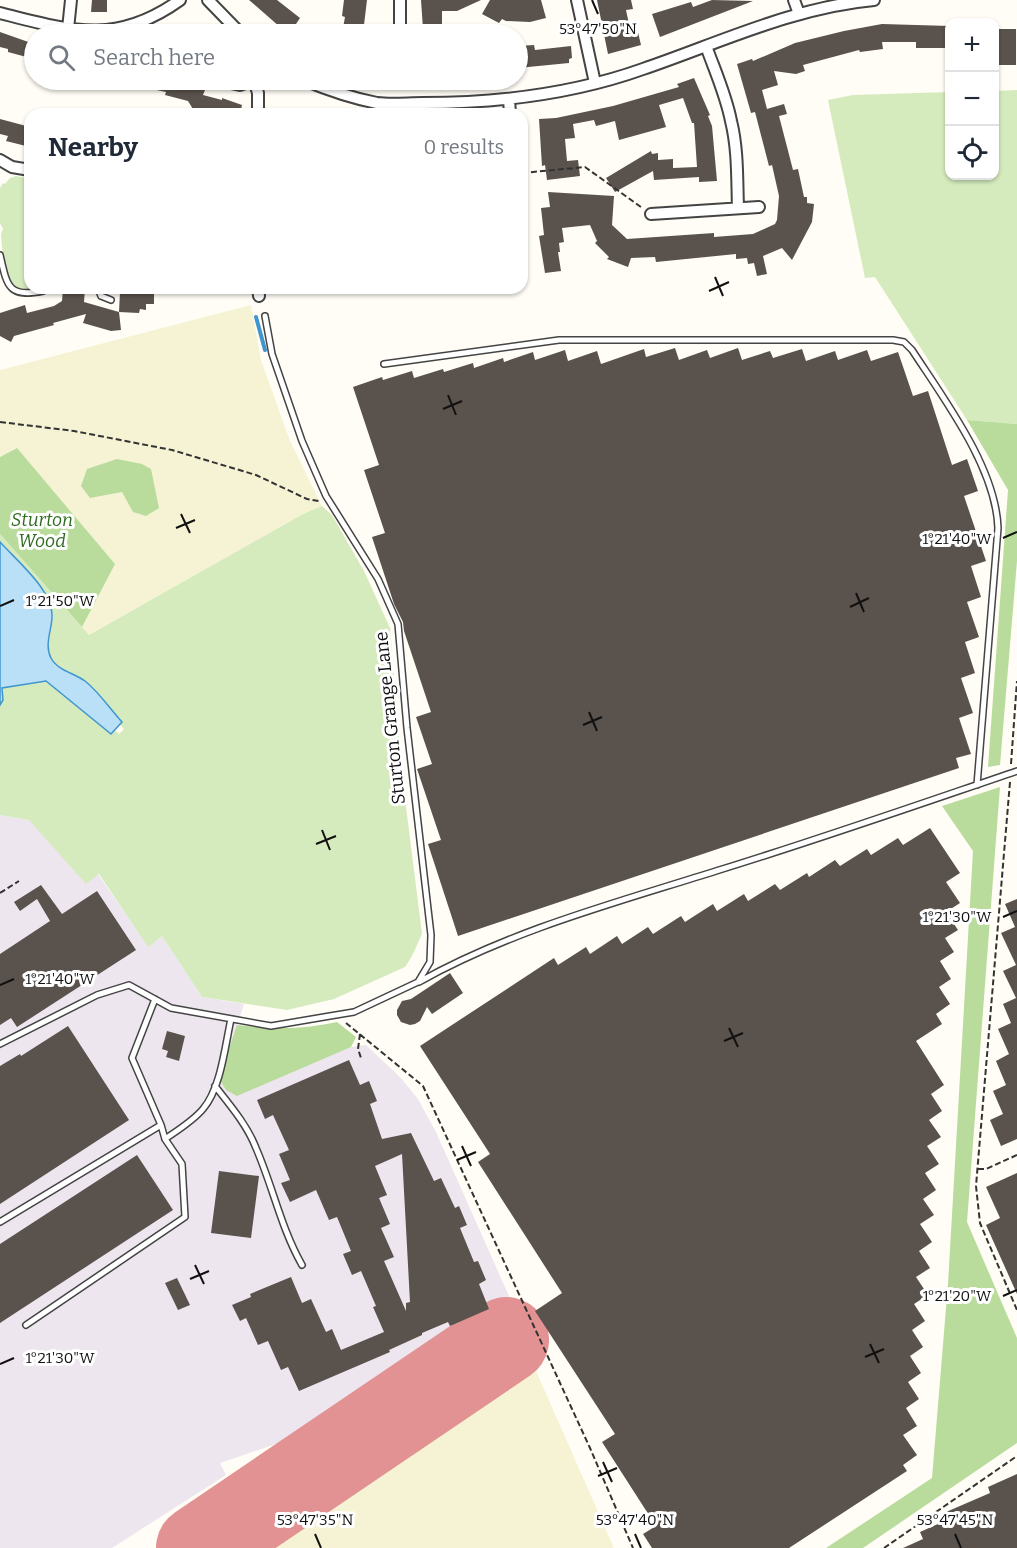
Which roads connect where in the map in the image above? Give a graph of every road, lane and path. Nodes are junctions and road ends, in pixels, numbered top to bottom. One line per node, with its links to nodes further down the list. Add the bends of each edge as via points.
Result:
1 (71, 0): 12 (street)
2 (180, 0): 10 (street)
3 (208, 0): 14 (street)
4 (400, 0): 15 (street)
5 (577, 0): 17 (street)
6 (794, 0): 9 (street)
7 (874, 0): 9 (street)
8 (0, 13): 11 (street)
9 (799, 14): 16 (street)
10 (140, 22): 13 (street)
11 (47, 24)
12 (69, 24)
13 (132, 24)
14 (231, 24)
15 (400, 24)
16 (705, 46): 17 (street); 29 (street, via 732,122)
17 (595, 83): 20 (street)
18 (257, 90): 21 (street)
19 (327, 90): 22 (street)
20 (509, 99): 23 (street); 24 (street)
21 (258, 108)
22 (392, 108)
23 (406, 108)
24 (510, 108)
25 (2, 166): 26 (street)
26 (24, 169)
27 (528, 173): 30 (path, via 585,167)
28 (759, 207): 29 (street)
29 (738, 208): 30 (street)
30 (651, 214)
31 (0, 255): 32 (lane, via 10,288)
32 (24, 294)
33 (100, 294): 34 (lane)
34 (111, 300)
35 (266, 316): 38 (lane, Sturton Grange Lane, via 272,354 302,441)
36 (384, 364): 41 (lane, via 559,340 904,342 948,405 988,479 996,508 998,528)
37 (0, 422): 38 (path, via 85,432 172,450 256,475 307,499)
38 (331, 503): 44 (lane, Sturton Grange Lane, via 378,579 398,624 431,934 430,962)
39 (1017, 681): 40 (path)
40 (1014, 772): 41 (lane); 55 (path)
41 (977, 785): 44 (lane, via 544,926)
42 (19, 881): 43 (path)
43 (0, 893)
44 (418, 982): 46 (lane, via 354,1012)
45 (155, 999): 47 (lane, via 171,1008); 49 (lane, via 129,985 97,995); 52 (lane, via 132,1058)
46 (337, 1015): 47 (lane, via 271,1026); 48 (path)
47 (231, 1019): 51 (lane)
48 (360, 1034): 50 (path); 61 (path, via 423,1086)
49 (0, 1044)
50 (361, 1058)
51 (215, 1086): 53 (lane, via 203,1108); 57 (lane, via 250,1134 282,1224)
52 (161, 1125): 53 (lane); 56 (lane)
53 (165, 1138): 59 (lane, via 182,1164 185,1217)
54 (1017, 1155): 55 (path)
55 (978, 1169): 58 (path, via 980,1223)
56 (0, 1222)
57 (302, 1265)
58 (1017, 1310)
59 (26, 1325)
60 (1017, 1456): 62 (path)
61 (633, 1548)
62 (884, 1548)

